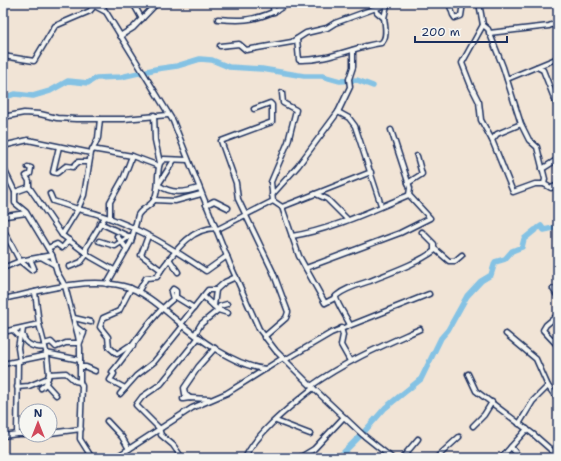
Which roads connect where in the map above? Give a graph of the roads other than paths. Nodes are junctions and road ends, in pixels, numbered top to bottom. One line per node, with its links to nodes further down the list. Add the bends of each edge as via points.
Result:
1 (90, 3): 12 (street)
2 (101, 3): 14 (street)
3 (133, 3): 18 (street)
4 (157, 3): 18 (street)
5 (272, 3): 15 (street)
6 (290, 3): 15 (street, via 282,5)
7 (449, 3): 8 (street, via 455,18 461,16)
8 (462, 3)
9 (479, 3): 21 (street)
10 (556, 3): 16 (street)
11 (389, 4): 13 (street); 17 (street)
12 (94, 6): 14 (street); 27 (street, via 90,12 55,26 34,61)
13 (377, 6): 17 (street, via 380,16); 24 (street, via 327,28 306,33)
14 (106, 12): 23 (street)
15 (274, 12): 19 (street, via 247,21)
16 (558, 15)
17 (384, 18): 26 (street, via 383,42)
18 (142, 19): 23 (street)
19 (218, 20)
20 (558, 22): 22 (street, via 549,26)
21 (483, 25): 22 (street); 43 (street, via 462,63 479,102 481,120)
22 (489, 33): 32 (street)
23 (120, 36): 38 (street)
24 (297, 39): 25 (street, via 246,50 239,44); 26 (street, via 299,60 325,58)
25 (220, 46)
26 (353, 50): 36 (street, via 349,91)
27 (3, 56)
28 (558, 58): 29 (street)
29 (546, 64): 30 (street); 31 (street)
30 (537, 67): 31 (street); 32 (street)
31 (544, 70): 34 (street)
32 (507, 79): 41 (street)
33 (282, 93): 68 (street, via 283,103 296,110 288,142 271,182)
34 (558, 108)
35 (254, 109): 80 (street, via 270,103 272,122 222,142)
36 (338, 112): 57 (street, via 349,118 355,126); 68 (street, via 298,166)
37 (154, 115): 38 (street); 40 (street); 53 (street)
38 (168, 115): 51 (street, via 173,121)
39 (3, 117): 40 (street, via 24,113 57,118)
40 (100, 119): 46 (street, via 98,138)
41 (521, 124): 43 (street, via 497,134); 56 (street, via 529,140 537,147)
42 (391, 130): 58 (street)
43 (492, 140): 59 (street, via 513,192 535,184)
44 (3, 146): 45 (street, via 28,140)
45 (59, 147): 46 (street); 52 (street, via 53,172 57,173 66,166 73,167 78,162)
46 (92, 151): 47 (street); 52 (street)
47 (132, 156): 53 (street); 83 (street, via 110,202)
48 (417, 156): 58 (street, via 422,174)
49 (558, 159): 56 (street)
50 (174, 160): 51 (street); 53 (street, via 164,159); 60 (street)
51 (188, 160): 63 (street)
52 (89, 162): 77 (street, via 84,195)
53 (159, 164): 60 (street)
54 (3, 166): 64 (street)
55 (28, 167): 62 (street, via 31,168 30,174 26,176)
56 (542, 169): 59 (street)
57 (371, 172): 67 (street); 73 (street)
58 (408, 183): 69 (street)
59 (544, 184): 61 (street, via 551,188)
60 (158, 185): 63 (street, via 178,193); 70 (street)
61 (558, 185)
62 (29, 187): 64 (street); 90 (street)
63 (199, 188): 66 (street)
64 (15, 192): 74 (street, via 15,203)
65 (50, 194): 77 (street, via 52,201)
66 (201, 194): 70 (street, via 174,201); 72 (street)
67 (315, 194): 75 (street); 84 (street, via 327,199)
68 (272, 195): 71 (street)
69 (409, 195): 73 (street); 115 (street, via 430,218 400,233)
70 (154, 200): 86 (street, via 140,211)
71 (273, 201): 75 (street); 80 (street)
72 (206, 205): 76 (street, via 214,201); 87 (street)
73 (381, 205): 84 (street)
74 (20, 207): 78 (street); 79 (street)
75 (282, 207): 93 (street)
76 (228, 208)
77 (78, 209): 81 (street); 90 (street)
78 (26, 213): 79 (street); 99 (street)
79 (14, 214): 82 (street)
80 (245, 216): 87 (street); 154 (street, via 273,272 288,312 286,318)
81 (105, 217): 83 (street); 85 (street)
82 (3, 218)
83 (110, 218): 86 (street)
84 (347, 219): 93 (street)
85 (100, 223): 94 (street); 104 (street, via 86,248)
86 (134, 229): 92 (street); 94 (street)
87 (216, 229): 103 (street, via 206,228 197,231); 107 (street)
88 (4, 231): 110 (street)
89 (422, 232): 101 (street)
90 (62, 235): 95 (street)
91 (117, 236): 97 (street)
92 (148, 236): 103 (street); 117 (street, via 141,255)
93 (292, 236): 115 (street)
94 (131, 237): 97 (street); 100 (street)
95 (69, 240): 99 (street, via 62,248 57,244); 104 (street)
96 (99, 241): 98 (street)
97 (122, 242): 98 (street); 100 (street)
98 (115, 246): 102 (street)
99 (48, 248): 105 (street)
100 (127, 249): 116 (street)
101 (436, 249): 106 (street, via 449,261); 130 (street, via 421,259 345,290)
102 (111, 250)
103 (176, 250): 107 (street, via 206,271); 111 (street)
104 (86, 253): 113 (street, via 82,262); 116 (street)
105 (52, 255): 108 (street); 112 (street)
106 (462, 255)
107 (227, 256): 119 (street)
108 (41, 257): 109 (street); 112 (street)
109 (30, 259): 110 (street); 110 (street, via 34,268 31,270)
110 (20, 261): 114 (street)
111 (168, 262): 117 (street); 118 (street)
112 (55, 265): 121 (street)
113 (69, 267)
114 (3, 268)
115 (306, 268): 130 (street, via 325,303)
116 (114, 270): 120 (street)
117 (161, 270): 126 (street, via 157,277 146,278)
118 (176, 270)
119 (236, 277): 123 (street); 154 (street)
120 (107, 284): 121 (street); 122 (street)
121 (65, 286): 125 (street); 139 (street)
122 (130, 288): 126 (street); 157 (street, via 119,311 103,318 100,327 108,338 109,347 117,354)
123 (216, 290): 128 (street, via 208,290); 134 (street)
124 (554, 290): 129 (street)
125 (35, 292): 131 (street); 141 (street)
126 (138, 292): 133 (street, via 156,304)
127 (429, 294): 143 (street)
128 (203, 296): 134 (street); 135 (street)
129 (558, 296)
130 (335, 298): 143 (street, via 344,310)
131 (3, 299)
132 (227, 304): 136 (street, via 220,306)
133 (164, 306): 135 (street, via 173,299 173,289 176,291 176,297); 142 (street); 157 (street, via 143,328)
134 (214, 306): 136 (street)
135 (194, 308): 142 (street)
136 (218, 310): 137 (street); 150 (street, via 201,324)
137 (228, 313)
138 (558, 315): 158 (street, via 546,324 544,330)
139 (74, 318): 140 (street); 144 (street)
140 (91, 322)
141 (39, 324): 145 (street); 156 (street)
142 (182, 325): 150 (street); 177 (street, via 154,362)
143 (350, 325): 146 (street)
144 (76, 327): 155 (street); 155 (street, via 84,333)
145 (23, 328): 148 (street); 152 (street)
146 (341, 328): 161 (street); 163 (street, via 341,345)
147 (420, 329): 163 (street)
148 (13, 330): 149 (street); 152 (street)
149 (3, 332)
150 (195, 334): 153 (street)
151 (506, 334): 173 (street, via 536,359)
152 (22, 336): 156 (street, via 38,348); 164 (street, via 18,348)
153 (199, 337): 159 (street); 190 (street, via 161,384 142,397 136,405)
154 (264, 337): 161 (street)
155 (79, 344): 156 (street, via 66,343 56,347 51,342); 162 (street)
156 (44, 346): 160 (street)
157 (133, 346): 177 (street, via 112,372 114,374 110,380)
158 (558, 346)
159 (215, 348): 167 (street, via 253,367); 180 (street, via 184,388 185,394)
160 (47, 354): 162 (street); 164 (street); 170 (street)
161 (284, 359): 167 (street); 175 (street)
162 (80, 360): 166 (street)
163 (350, 360): 175 (street)
164 (19, 361): 165 (street); 174 (street)
165 (3, 364)
166 (80, 367): 168 (street); 171 (street)
167 (266, 369): 182 (street, via 227,393)
168 (95, 371)
169 (468, 374): 184 (street, via 476,391)
170 (49, 376): 171 (street, via 66,373); 172 (street); 174 (street, via 29,386)
171 (80, 382): 191 (street)
172 (46, 384): 176 (street); 179 (street)
173 (548, 386): 183 (street); 188 (street, via 533,401)
174 (17, 387): 194 (street)
175 (312, 387): 185 (street); 187 (street)
176 (41, 388)
177 (125, 388): 178 (street)
178 (120, 394)
179 (56, 395)
180 (190, 398): 181 (street); 182 (street)
181 (182, 399)
182 (210, 399): 190 (street)
183 (558, 400)
184 (492, 402): 188 (street); 189 (street)
185 (344, 417): 206 (street, via 314,449); 207 (street)
186 (107, 421): 200 (street)
187 (276, 421): 195 (street); 205 (street, via 253,444)
188 (519, 424): 192 (street)
189 (473, 426)
190 (159, 428): 200 (street); 204 (street, via 161,435 173,445)
191 (81, 429): 193 (street); 203 (street, via 80,439)
192 (526, 429): 199 (street); 201 (street)
193 (58, 433)
194 (17, 434): 196 (street)
195 (310, 434)
196 (3, 436)
197 (459, 438): 209 (street)
198 (418, 439): 208 (street)
199 (511, 447): 210 (street); 211 (street)
200 (129, 449): 202 (street)
201 (558, 456)
202 (117, 457)
203 (92, 458)
204 (182, 458)
205 (245, 458)
206 (299, 458)
207 (392, 458)
208 (402, 458)
209 (436, 458)
210 (501, 458)
211 (520, 458)

